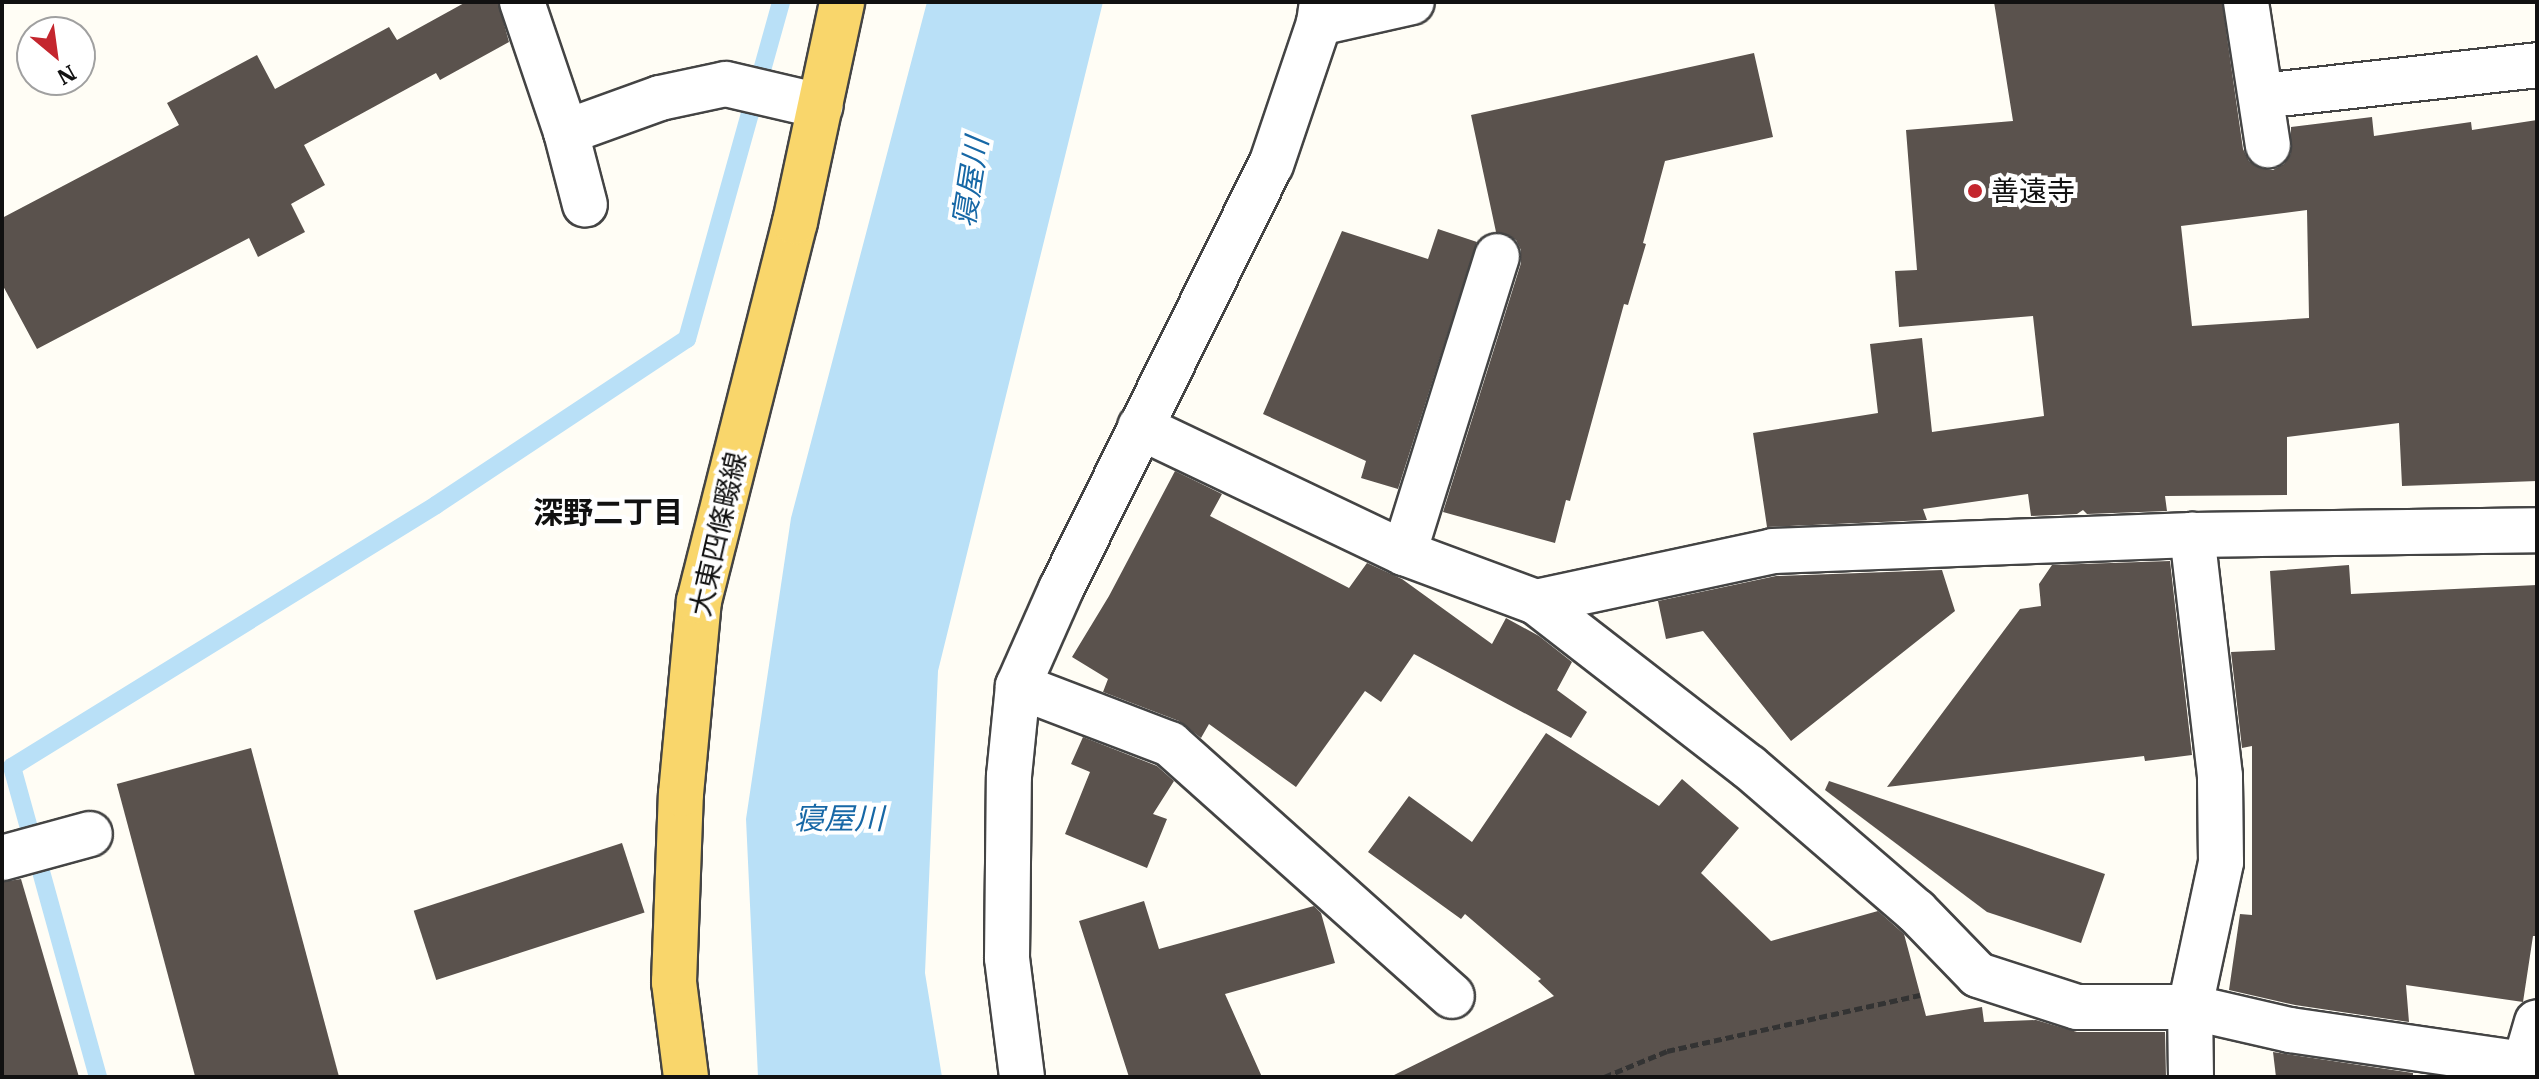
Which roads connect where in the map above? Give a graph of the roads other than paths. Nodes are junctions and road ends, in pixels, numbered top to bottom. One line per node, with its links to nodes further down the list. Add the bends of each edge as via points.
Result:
1 (522, 2): 9 (street)
2 (842, 2): 8 (main road, 大東四條畷線)
3 (1412, 2): 5 (street)
4 (2246, 2): 7 (street)
5 (1321, 12): 13 (street, via 1271,165)
6 (2537, 65): 7 (street)
7 (2262, 96): 10 (street)
8 (820, 106): 9 (street, via 726,84 660,98); 25 (main road, 大東四條畷線, via 699,601 681,794 674,982)
9 (566, 132): 11 (street)
10 (2268, 145)
11 (585, 205)
12 (1497, 256): 16 (street)
13 (1140, 427): 16 (street); 18 (street)
14 (2537, 530): 15 (street)
15 (2192, 535): 17 (street, via 1773,551); 22 (street, via 2220,776 2221,862)
16 (1404, 553): 17 (street)
17 (1536, 602): 22 (street, via 1749,767 1916,911 1978,975 2077,1007)
18 (1018, 686): 21 (street, via 1170,744); 26 (street, via 1009,776 1007,958)
19 (90, 834): 20 (street)
20 (3, 858)
21 (1452, 996)
22 (2190, 1007): 24 (street); 27 (street)
23 (2537, 1022): 24 (street)
24 (2523, 1071)
25 (686, 1077)
26 (1022, 1077)
27 (2191, 1077)

